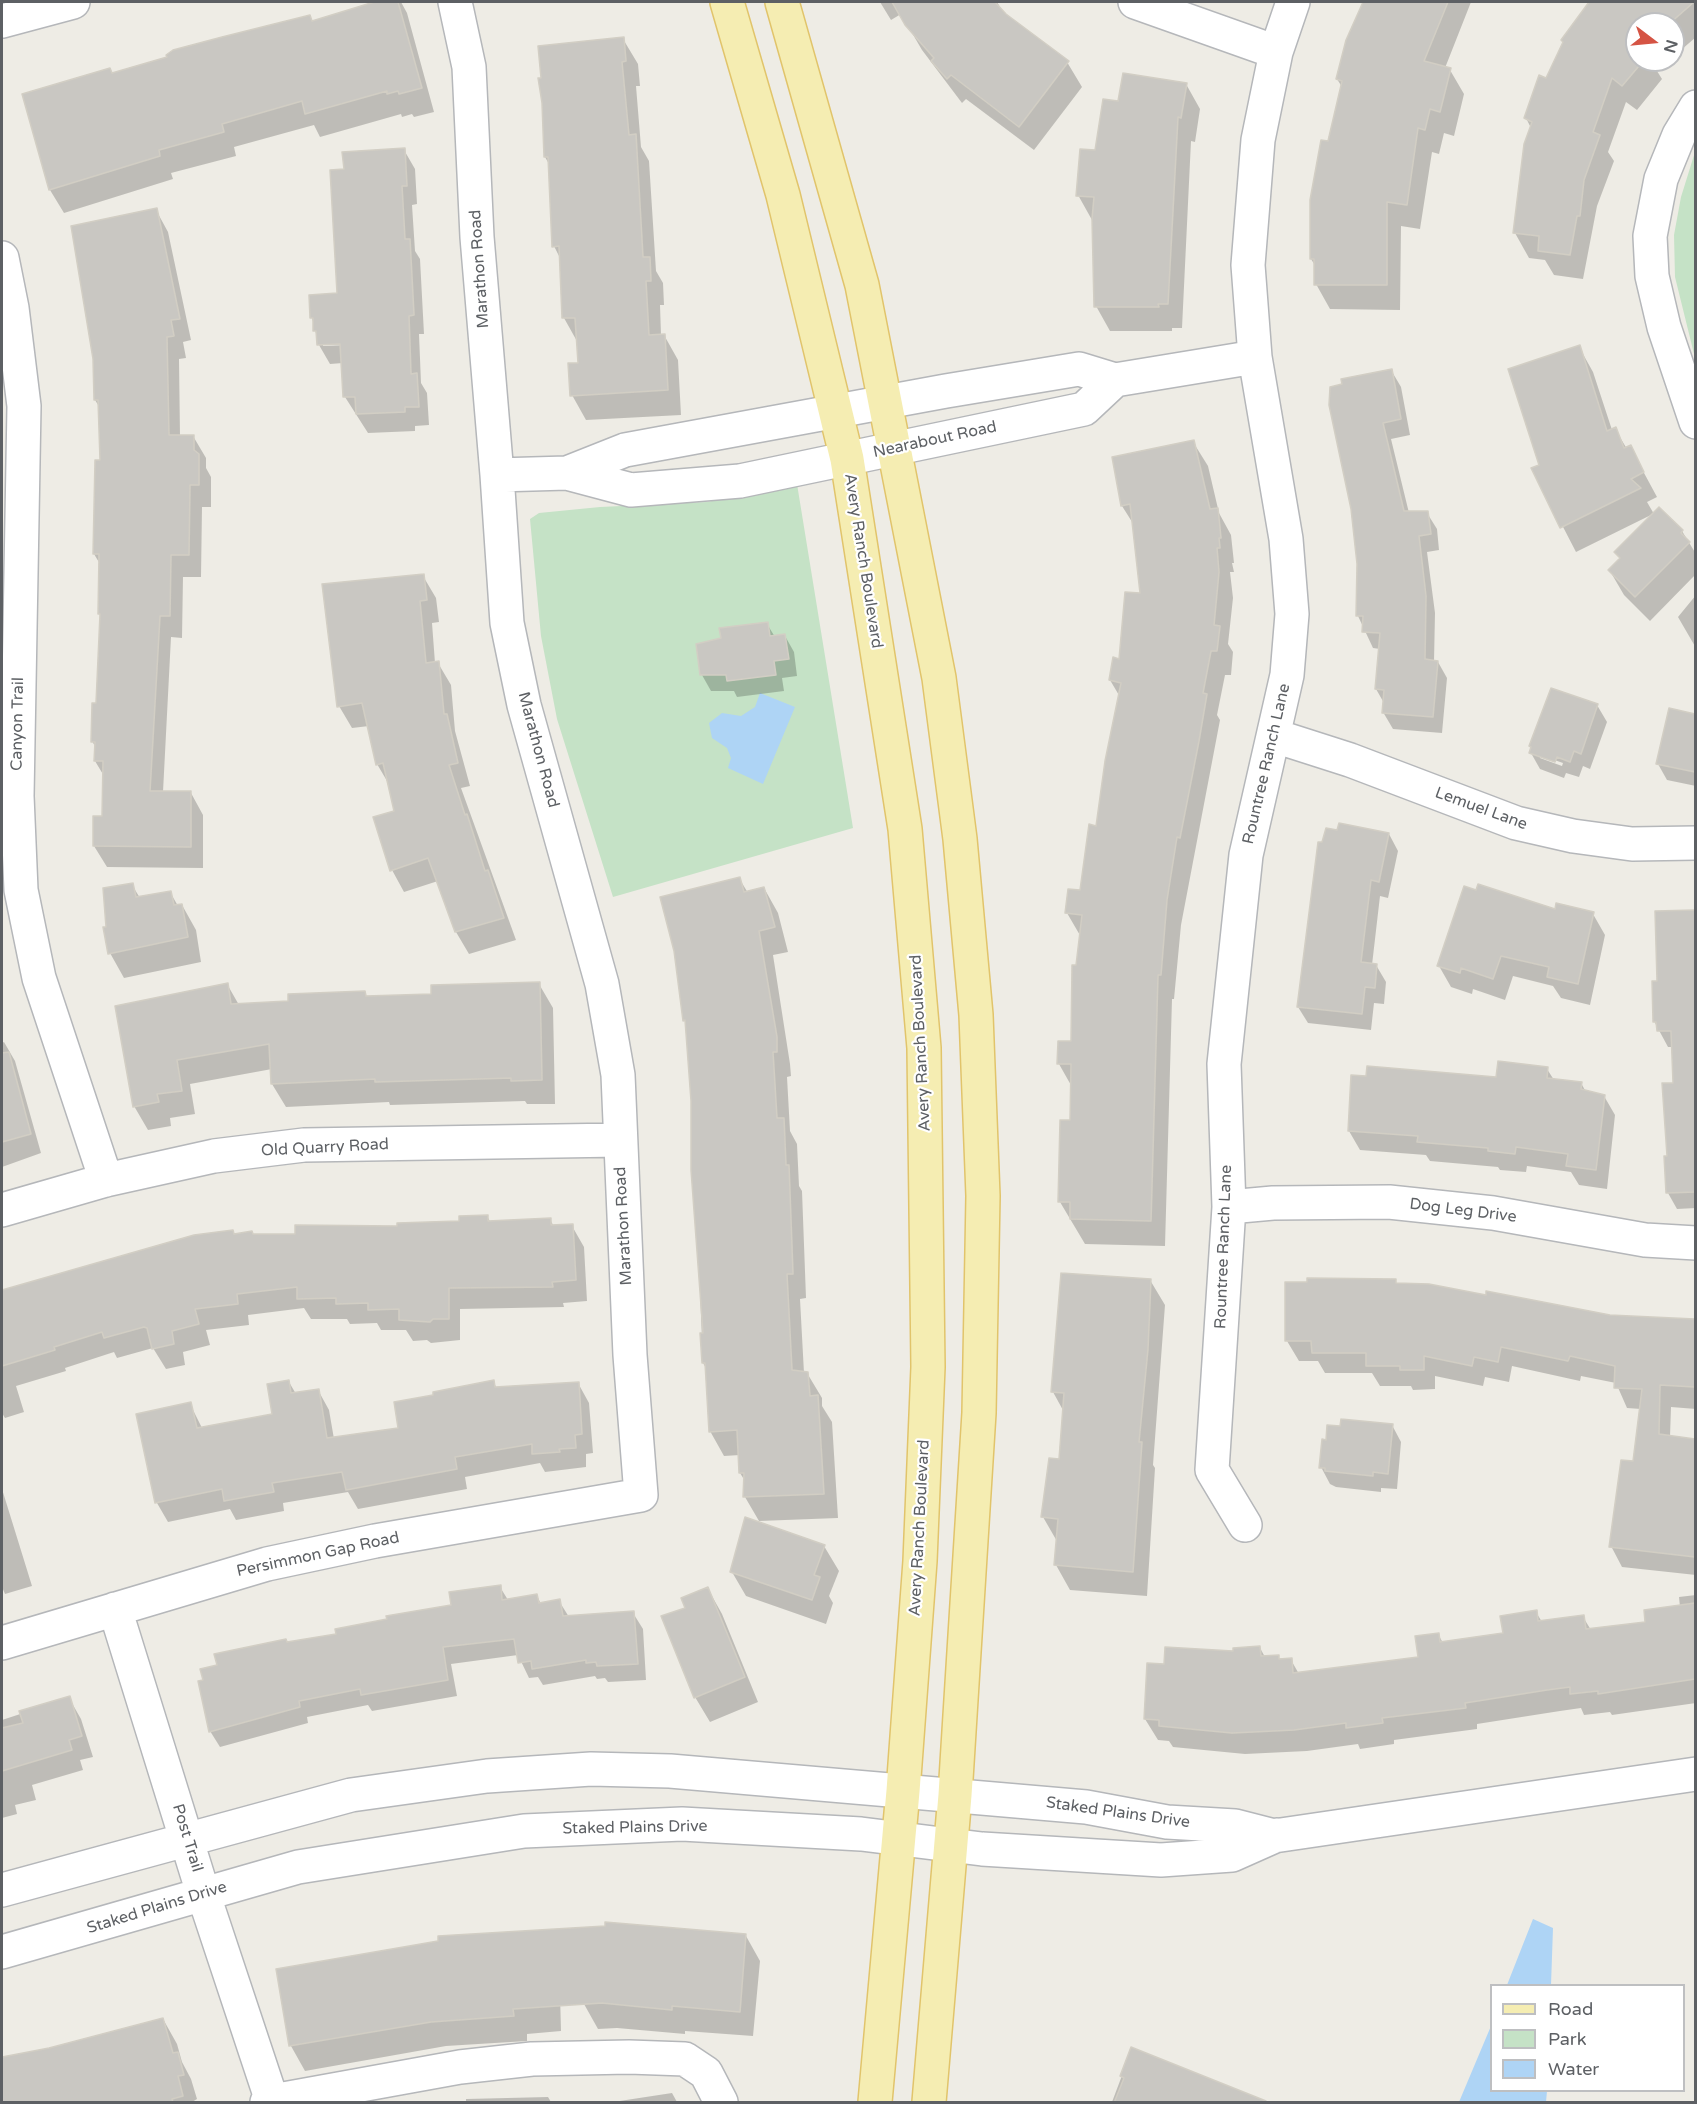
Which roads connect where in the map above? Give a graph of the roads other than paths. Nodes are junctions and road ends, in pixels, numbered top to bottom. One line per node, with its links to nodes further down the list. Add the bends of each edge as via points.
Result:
1 (73, 2): 7 (street)
2 (456, 2): 19 (street, Marathon Road, via 469,68 477,237)
3 (727, 2): 14 (main road, Avery Ranch Boulevard, via 783,195)
4 (782, 2): 13 (main road, via 862,285)
5 (1135, 2): 8 (street)
6 (1293, 2): 8 (street, Rountree Ranch Lane)
7 (2, 21)
8 (1276, 52): 11 (street, Rountree Ranch Lane, via 1258,140 1252,203 1248,265)
9 (1695, 107): 15 (street, via 1661,179 1650,236 1652,276 1664,327)
10 (2, 258): 20 (street, Canyon Trail, via 24,406)
11 (1255, 357): 12 (street, Nearabout Road); 21 (street, Rountree Ranch Lane, via 1286,539 1292,614 1287,675)
12 (1115, 380): 13 (street, Nearabout Road, via 1079,369); 16 (street, Nearabout Road, via 1084,409)
13 (886, 402): 14 (street, Nearabout Road); 16 (main road)
14 (836, 412): 17 (main road, Avery Ranch Boulevard); 18 (street, Nearabout Road, via 625,450)
15 (1695, 422)
16 (895, 449): 17 (street, Nearabout Road); 34 (main road, via 939,678 960,839 976,1027 983,1196 979,1413)
17 (847, 459): 18 (street, Nearabout Road, via 741,481 631,490); 33 (main road, Avery Ranch Boulevard, via 905,829 924,1048 928,1367 920,1561)
18 (567, 473): 19 (street, Nearabout Road)
19 (497, 476): 23 (street, Marathon Road, via 507,623 524,705 602,984 618,1075)
20 (10, 702): 24 (street, Canyon Trail, via 21,890 39,978)
21 (1275, 736): 22 (street, Lemuel Lane, via 1350,760 1516,824 1632,844); 25 (street, Rountree Ranch Lane, via 1246,855 1233,957 1224,1064)
22 (1695, 843)
23 (620, 1140): 24 (street, Old Quarry Road, via 304,1145 214,1156); 28 (street, Marathon Road)
24 (106, 1180): 26 (street, Old Quarry Road)
25 (1229, 1207): 27 (street, Dog Leg Drive, via 1389,1203 1493,1213 1645,1240); 29 (street, Rountree Ranch Lane, via 1212,1470)
26 (2, 1210)
27 (1695, 1243)
28 (641, 1495): 30 (street, Persimmon Gap Road, via 375,1541 267,1564)
29 (1245, 1525)
30 (115, 1609): 31 (street, Persimmon Gap Road); 37 (street, Post Trail)
31 (2, 1643)
32 (1695, 1774): 35 (street, Staked Plains Drive)
33 (903, 1791): 34 (street, Staked Plains Drive); 36 (main road, Avery Ranch Boulevard); 37 (street, Staked Plains Drive, via 670,1771 591,1769 487,1776 351,1795)
34 (955, 1795): 35 (street, Staked Plains Drive, via 1086,1807 1167,1822 1234,1826); 38 (main road)
35 (1275, 1836): 38 (street, Staked Plains Drive, via 1232,1855 1161,1860)
36 (898, 1838): 38 (street, Staked Plains Drive); 40 (street, Staked Plains Drive, via 682,1824 524,1831 298,1867); 45 (main road, Avery Ranch Boulevard)
37 (188, 1841): 39 (street, Staked Plains Drive); 40 (street, Post Trail)
38 (950, 1844): 46 (main road)
39 (2, 1890)
40 (203, 1893): 41 (street, Staked Plains Drive); 43 (street, Post Trail)
41 (2, 1952)
42 (409, 2090): 43 (street); 44 (street, via 460,2067 532,2059 685,2059 706,2073)
43 (270, 2102)
44 (721, 2103)
45 (875, 2103)
46 (929, 2103)

